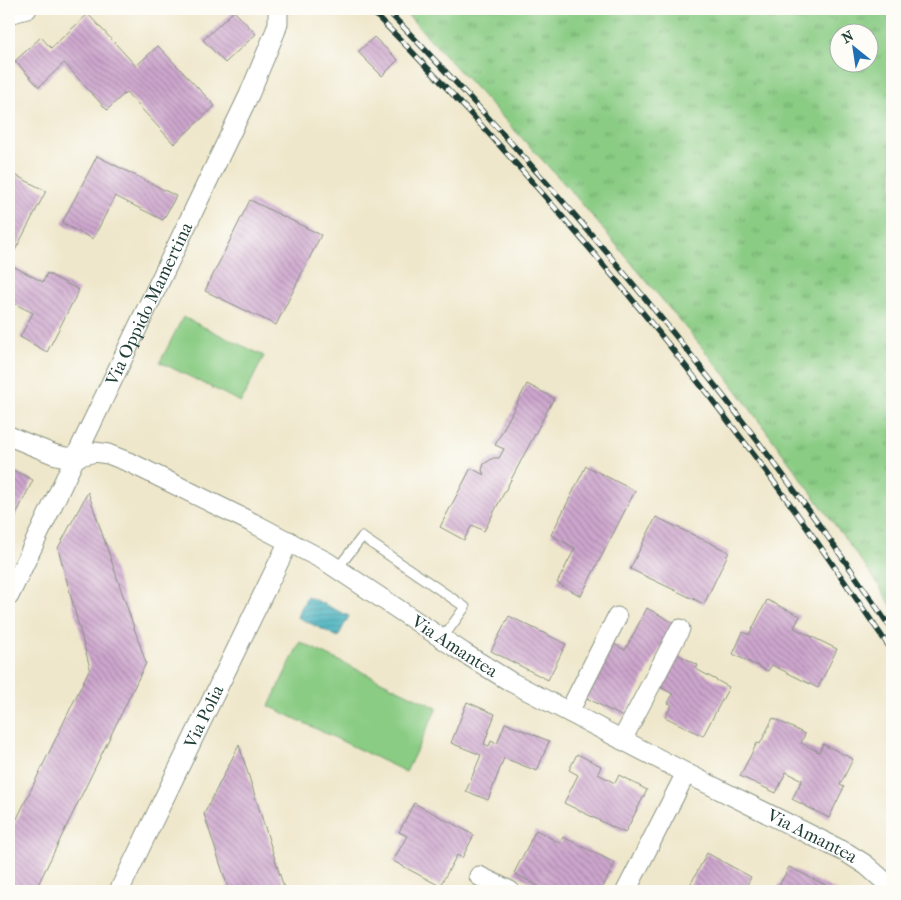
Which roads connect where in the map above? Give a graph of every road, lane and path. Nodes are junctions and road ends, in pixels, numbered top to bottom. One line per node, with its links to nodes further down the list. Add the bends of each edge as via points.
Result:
1 (27, 9): 3 (street)
2 (278, 9): 5 (street, Via Oppido Mamertina, via 276,30 248,95)
3 (9, 14)
4 (9, 436): 5 (street, Via Amantea, via 53,454)
5 (77, 457): 6 (street, Via Amantea, via 95,452 132,463); 8 (street, Via Oppido Mamertina)
6 (289, 541): 7 (street, Via Amantea); 17 (street, Via Polia)
7 (337, 569): 11 (street, Via Amantea); 11 (lane, via 362,538 466,607)
8 (9, 596)
9 (617, 617): 12 (street)
10 (680, 629): 13 (street)
11 (442, 639): 12 (street, Via Amantea)
12 (569, 712): 13 (street, Via Amantea)
13 (622, 740): 14 (street, Via Amantea)
14 (686, 773): 16 (street, Via Amantea, via 857,859 878,874); 19 (street)
15 (480, 876): 18 (street)
16 (892, 890)
17 (119, 891)
18 (510, 891)
19 (626, 891)

